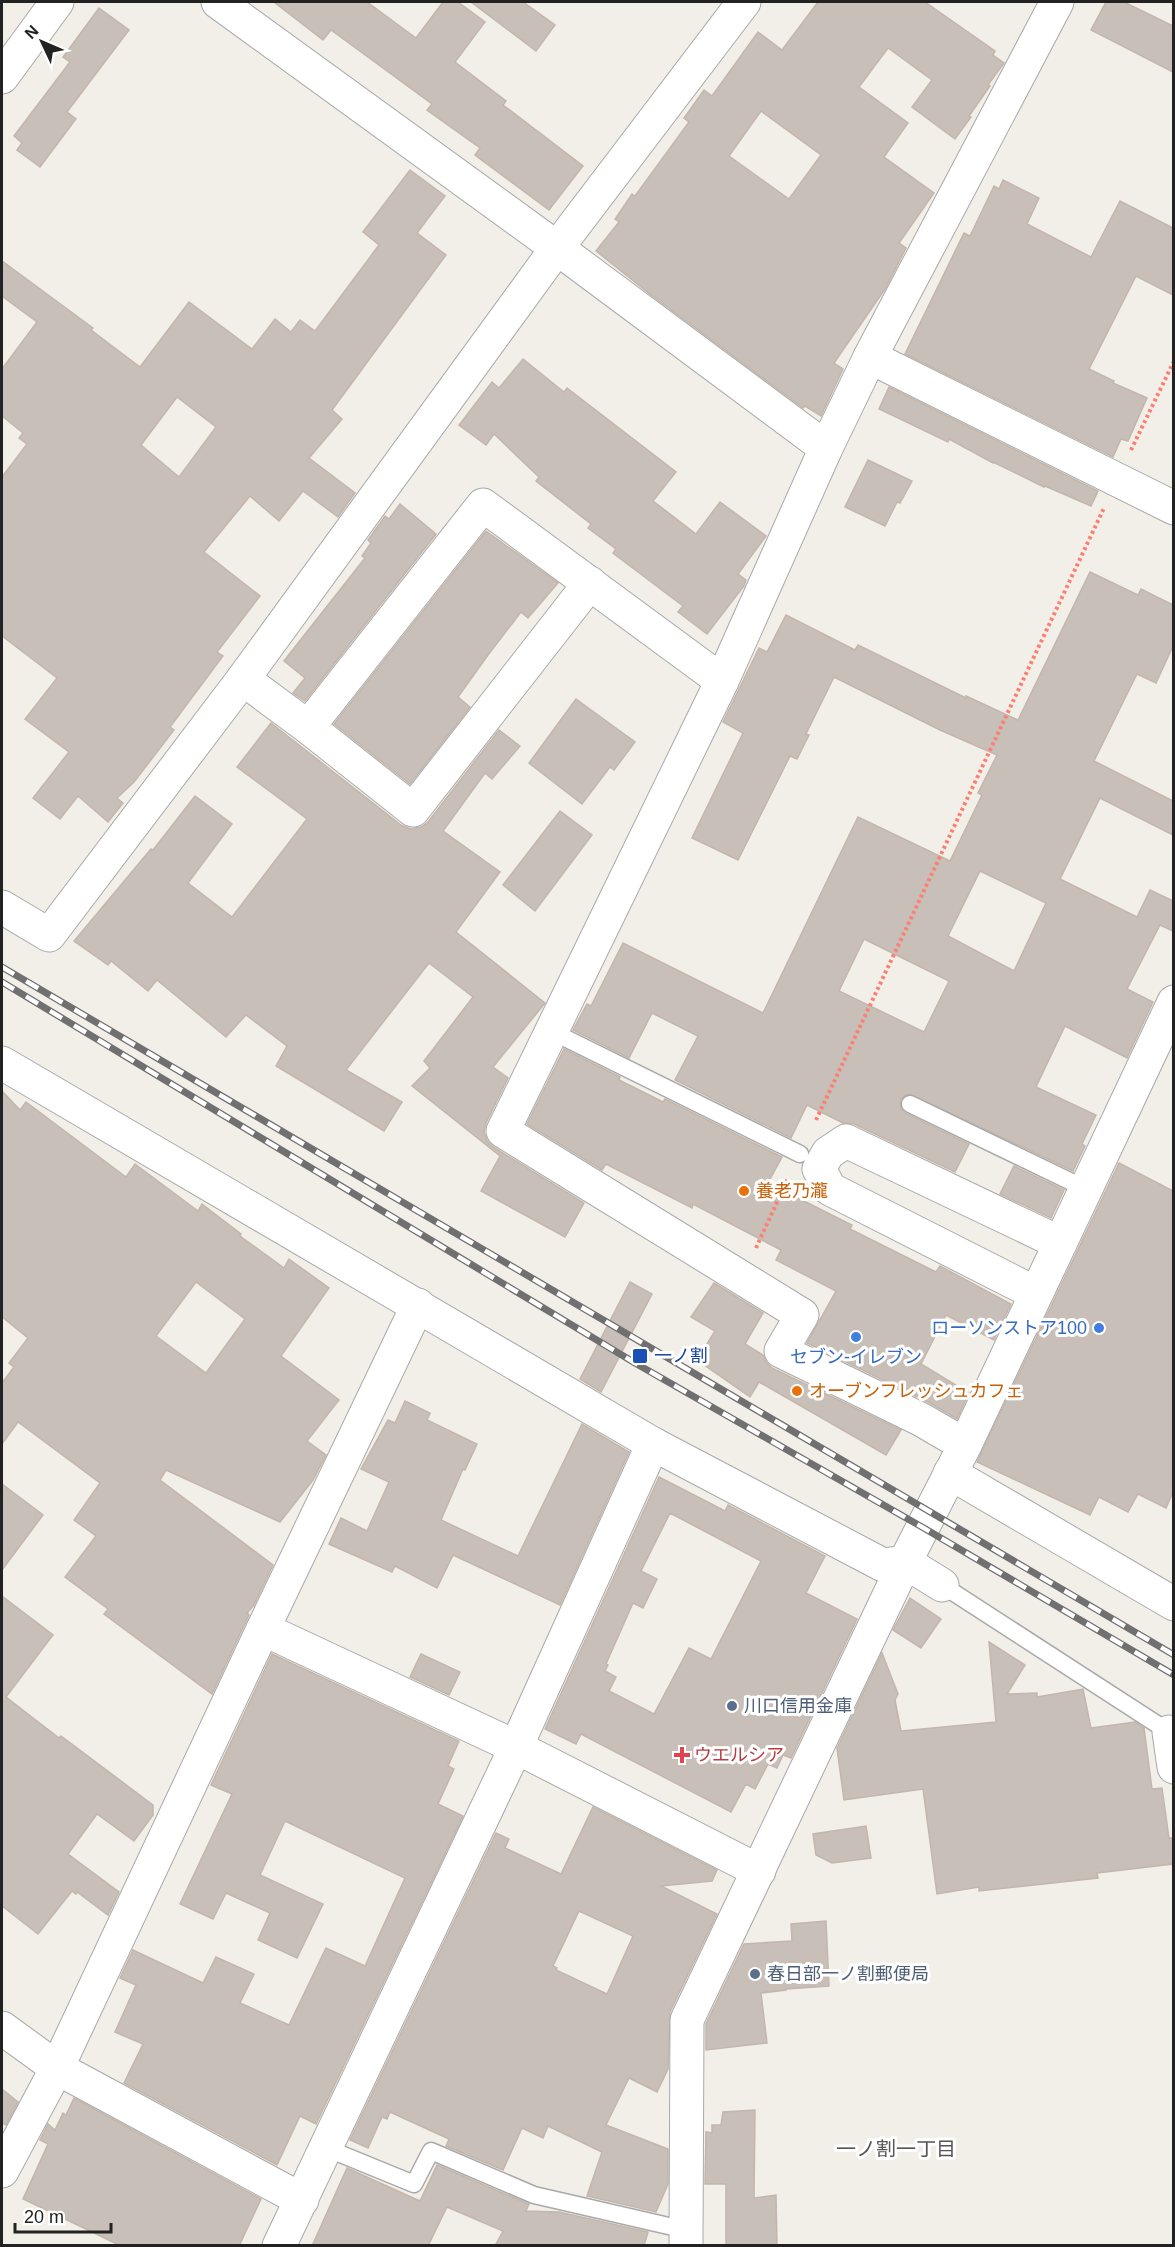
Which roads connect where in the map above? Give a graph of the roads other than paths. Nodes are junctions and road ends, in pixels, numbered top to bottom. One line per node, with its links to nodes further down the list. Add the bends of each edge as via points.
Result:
1 (57, 2): 5 (street)
2 (218, 2): 6 (street)
3 (744, 2): 6 (street)
4 (1057, 2): 7 (street)
5 (2, 77)
6 (557, 248): 8 (street); 11 (street)
7 (870, 357): 8 (street); 9 (street)
8 (826, 448): 12 (street)
9 (1173, 508)
10 (590, 583): 12 (street); 13 (street, via 483,505); 13 (street, via 413,810)
11 (243, 679): 13 (street); 14 (street, via 49,935)
12 (722, 681): 16 (street)
13 (308, 727)
14 (2, 907)
15 (1173, 1002): 20 (street)
16 (551, 1031): 19 (lane); 25 (street, via 503,1131 802,1315 781,1351 922,1420)
17 (2, 1062): 23 (street)
18 (910, 1104): 20 (lane)
19 (800, 1154)
20 (1086, 1189): 21 (street)
21 (1060, 1242): 22 (street); 22 (street, via 846,1141 828,1153 819,1169 830,1189)
22 (1035, 1293): 25 (street)
23 (418, 1305): 24 (street); 29 (street)
24 (653, 1444): 26 (street, via 883,1565); 31 (street)
25 (958, 1459): 26 (street); 28 (street)
26 (905, 1562): 27 (street); 33 (street)
27 (942, 1585): 30 (lane)
28 (1173, 1604)
29 (263, 1629): 31 (street); 35 (street)
30 (1169, 1732): 32 (street)
31 (516, 1747): 33 (street); 36 (street)
32 (1173, 1767)
33 (759, 1871): 39 (street, via 687,2020)
34 (2, 2028): 35 (street)
35 (57, 2068): 37 (street); 38 (street)
36 (326, 2148): 38 (street); 39 (lane, via 414,2184 431,2151 534,2195)
37 (2, 2171)
38 (302, 2200): 40 (street)
39 (686, 2238)
40 (279, 2246)

